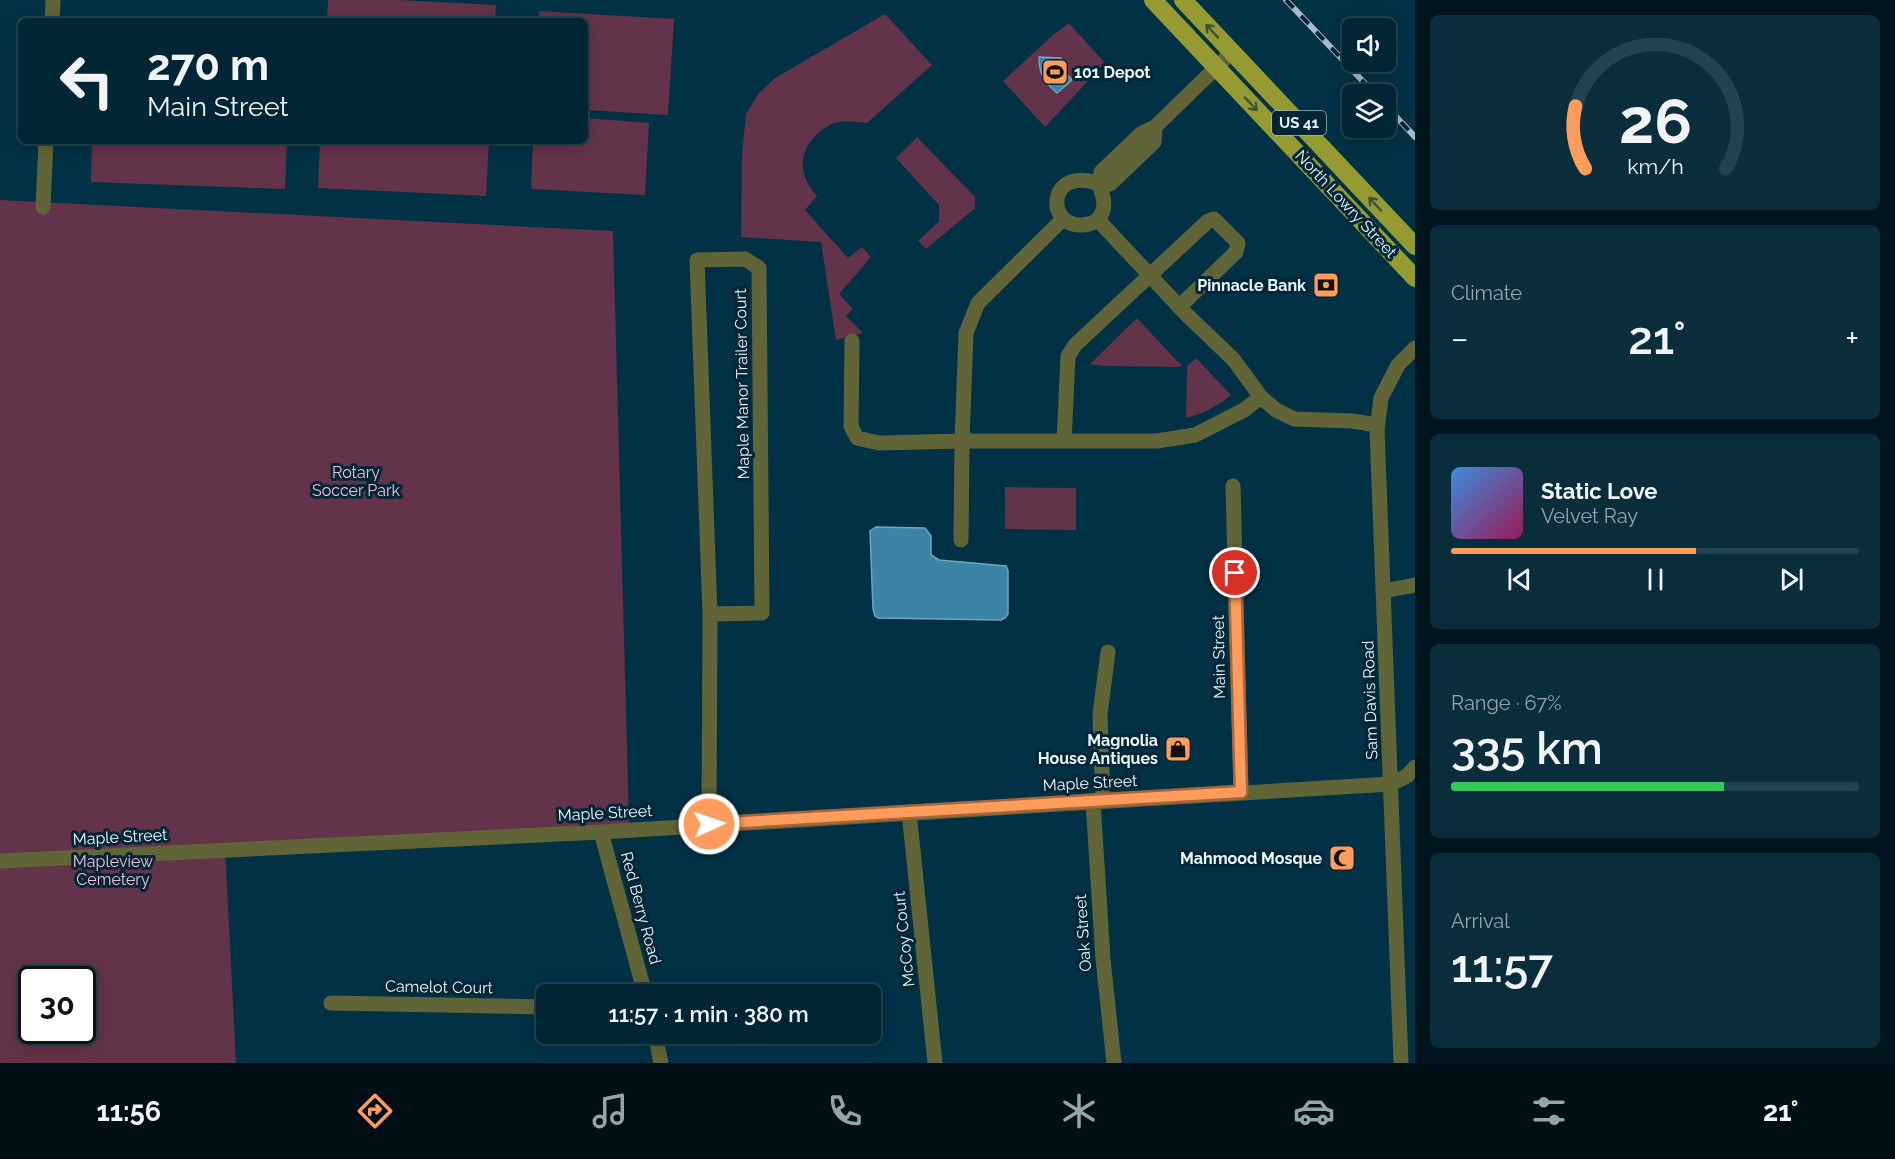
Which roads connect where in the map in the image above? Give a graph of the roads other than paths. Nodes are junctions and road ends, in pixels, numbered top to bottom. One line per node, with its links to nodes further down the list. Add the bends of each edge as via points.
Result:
1 (53, 0): 4 (street)
2 (1153, 0): 6 (main road, North Lowry Street / US 41)
3 (1183, 0): 5 (main road, US 41, one-way to 3)
4 (52, 18)
5 (1232, 52): 6 (street); 12 (main road, US 41, one-way to 5)
6 (1216, 67): 8 (street, via 1155,127 1142,133 1101,172); 14 (main road, North Lowry Street / US 41, one-way to 14)
7 (46, 144): 9 (street)
8 (1100, 183): 10 (street, via 1088,179 1063,185 1057,207); 11 (street, via 1105,198)
9 (43, 207)
10 (1063, 219): 11 (street, via 1076,225); 20 (street, via 978,303 966,333)
11 (1098, 220): 13 (street)
12 (1415, 246)
13 (1149, 276): 15 (street); 15 (street, via 1208,221 1214,219 1238,243 1236,252); 21 (street, via 1068,356)
14 (1415, 278)
15 (1179, 307): 18 (street, via 1233,359)
16 (852, 341): 20 (street, via 852,426 857,438 879,443)
17 (1415, 348): 19 (street, Sam Davis Road, via 1398,364 1381,398)
18 (1261, 397): 19 (street, via 1294,419); 21 (street, via 1196,435 1157,441)
19 (1377, 425): 25 (street, Sam Davis Road)
20 (962, 441): 21 (street); 23 (street)
21 (1064, 441)
22 (1233, 486): 30 (street, Main Street)
23 (962, 540)
24 (1415, 585): 25 (street)
25 (1383, 591): 29 (street, Sam Davis Road)
26 (710, 614): 26 (street, Maple Manor Trailer Court, via 697,260 745,259 759,268 762,613); 33 (street, Maple Manor Trailer Court)
27 (1108, 652): 31 (street, Oak Street, via 1100,714)
28 (1415, 767): 29 (street)
29 (1391, 784): 30 (street, Maple Street); 43 (street, Sam Davis Road)
30 (1241, 792): 31 (street, Maple Street)
31 (1098, 801): 32 (street, Maple Street); 42 (street, Oak Street, via 1103,959)
32 (909, 812): 33 (street, Maple Street); 41 (street, McCoy Court)
33 (709, 824): 34 (street, Maple Street)
34 (602, 832): 35 (street, Maple Street); 36 (street, Red Berry Road)
35 (0, 861)
36 (642, 984)
37 (331, 1003): 38 (street, Camelot Court)
38 (536, 1007)
39 (657, 1044): 40 (street)
40 (661, 1063)
41 (935, 1063)
42 (1114, 1063)
43 (1401, 1063)

